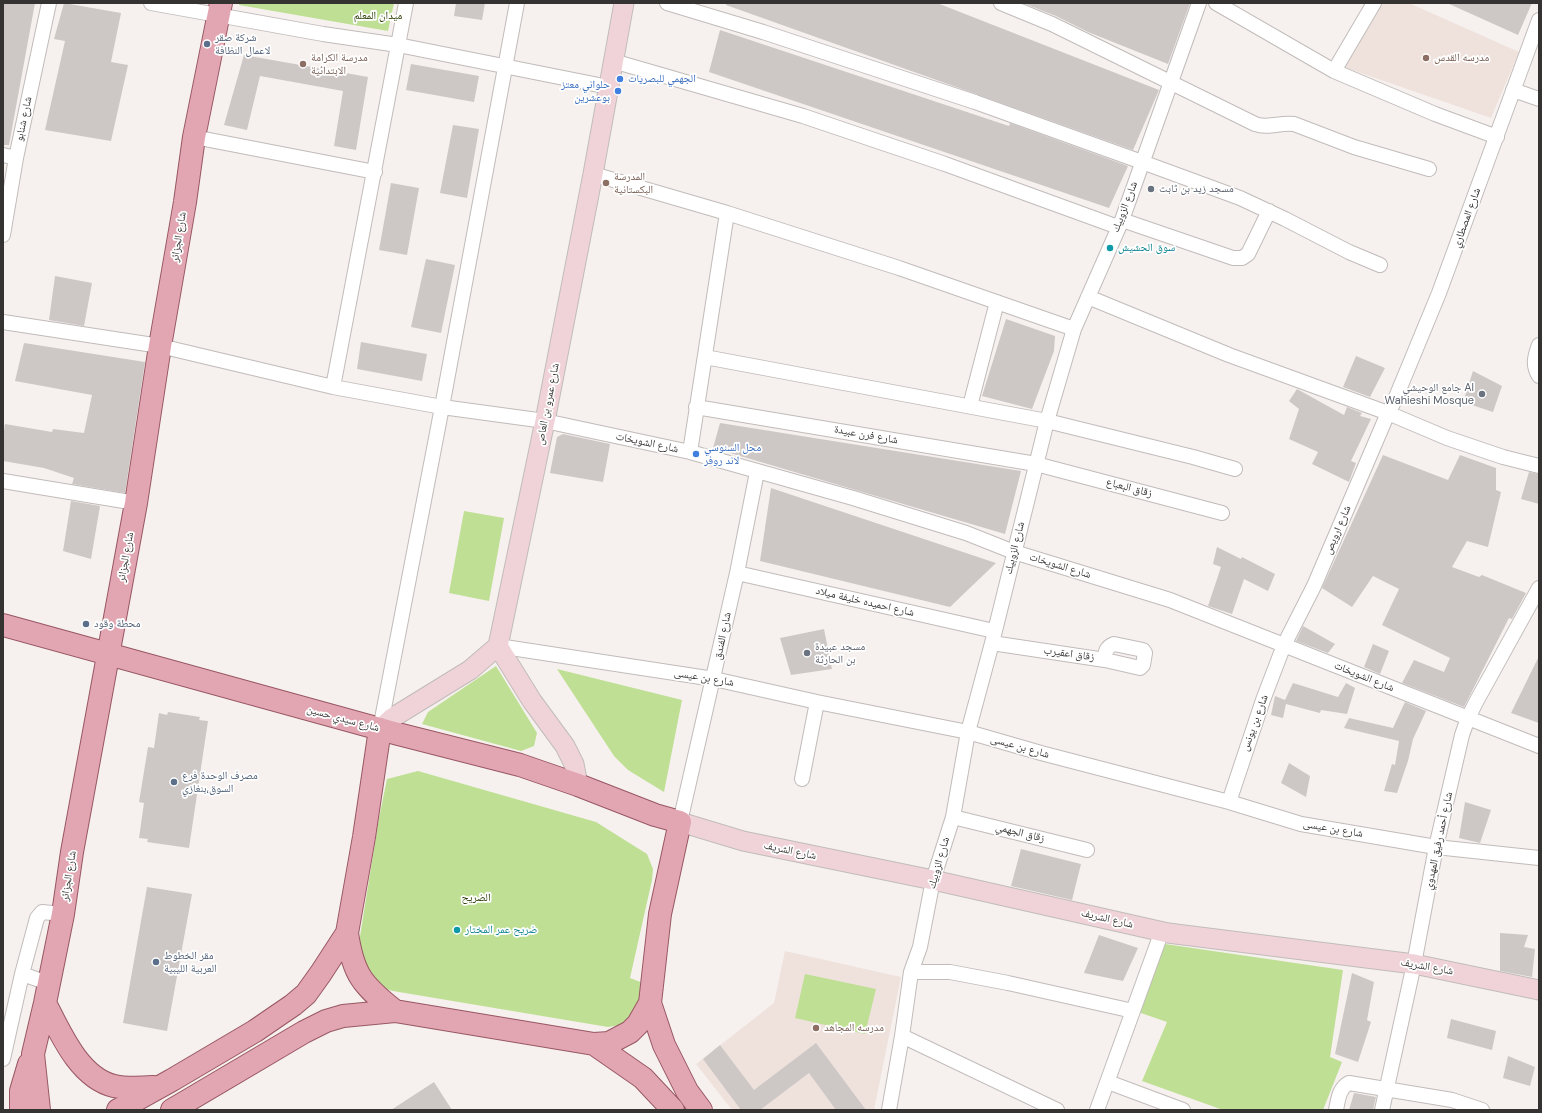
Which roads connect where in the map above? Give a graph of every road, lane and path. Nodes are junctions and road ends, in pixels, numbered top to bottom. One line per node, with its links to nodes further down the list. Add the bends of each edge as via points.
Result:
1 (49, 3): 23 (street, شارع شنابو)
2 (151, 3): 11 (street)
3 (406, 3): 13 (street)
4 (517, 3): 15 (street)
5 (624, 3): 14 (street, شارع عمرو بن العاص)
6 (667, 3): 24 (street, via 764,32 975,102)
7 (1001, 3): 17 (street, via 1052,24)
8 (1199, 3): 17 (street, شارع الزوبيك)
9 (1216, 3): 16 (street)
10 (1374, 3): 16 (street)
11 (219, 9): 13 (street); 21 (main road, شارع الجزائر)
12 (1539, 20): 19 (street, شارع المصطاري)
13 (398, 45): 15 (street); 26 (street)
14 (613, 61): 18 (street, شارع عمرو بن العاص); 30 (street, via 803,116)
15 (506, 65): 18 (street); 44 (street)
16 (1334, 71): 22 (street, via 1434,114)
17 (1171, 82): 24 (street, شارع الزوبيك); 25 (street, via 1263,127 1294,124 1354,147)
18 (608, 87): 27 (street, شارع عمرو بن العاص)
19 (1513, 90): 20 (street); 22 (street, شارع المصطاري)
20 (1539, 99)
21 (194, 137): 26 (street); 38 (main road, شارع الجزائر)
22 (1496, 137): 45 (street, شارع المصطاري, via 1439,293)
23 (9, 156): 31 (street, شارع شنابو)
24 (1142, 162): 28 (street); 30 (street, شارع الزوبيك)
25 (1429, 169)
26 (375, 172): 41 (street)
27 (593, 174): 29 (street); 46 (street, شارع عمرو بن العاص)
28 (1269, 211): 30 (street, via 1248,254 1242,258 1233,258); 32 (street)
29 (727, 213): 34 (street); 39 (street)
30 (1120, 223): 33 (street, شارع الزوبيك)
31 (3, 235)
32 (1380, 265)
33 (1088, 297): 36 (street, شارع الزوبيك); 45 (street, via 1229,355)
34 (997, 302): 36 (street); 43 (street)
35 (3, 322): 38 (street, شارع الشويخات)
36 (1074, 329): 47 (street, شارع الزوبيك)
37 (1539, 344): 40 (street, via 1534,358 1534,367)
38 (160, 346): 41 (street, شارع الشويخات); 54 (main road, شارع الجزائر)
39 (705, 357): 42 (street); 43 (street)
40 (1538, 374)
41 (333, 387): 44 (street, شارع الشويخات)
42 (696, 406): 48 (street); 49 (street, شارع فرن عبيدة)
43 (970, 406): 47 (street)
44 (442, 407): 46 (street, شارع الشويخات); 68 (street)
45 (1388, 413): 50 (street, via 1447,438); 61 (street, شارع ارويص, via 1314,586)
46 (545, 421): 48 (street, شارع الشويخات); 62 (street, شارع عمرو بن العاص)
47 (1047, 421): 49 (street, شارع الزوبيك); 51 (street)
48 (690, 452): 52 (street, شارع الشويخات)
49 (1036, 464): 55 (street, زقاق البعباع); 56 (street, شارع الزوبيك)
50 (1539, 466)
51 (1235, 469)
52 (757, 472): 56 (street, شارع الشويخات, via 806,484 966,533); 57 (street, شارع الفندق)
53 (3, 481): 54 (street)
54 (136, 503): 63 (main road, شارع الجزائر)
55 (1222, 513)
56 (1014, 552): 60 (street, شارع الزوبيك); 61 (street, شارع الشويخات, via 1170,600)
57 (737, 573): 60 (street, شارع احميده خليفة ميلاد); 65 (street, شارع الفندق)
58 (1539, 588): 67 (street, شارع أحمد رفيق المهدوي)
59 (3, 625): 63 (main road, شارع سيدي حسين)
60 (993, 637): 64 (street, زقاق اعقيرب, via 1136,668); 69 (street, شارع الزوبيك)
61 (1284, 645): 67 (street, شارع الشويخات); 73 (street, شارع بن يونس)
62 (498, 646): 65 (street, شارع بن عيسى); 68 (street, via 470,670); 72 (street, via 532,701 565,746 574,764)
63 (108, 654): 68 (main road, شارع سيدي حسين); 80 (main road, شارع الجزائر)
64 (1143, 665)
65 (714, 679): 66 (street, شارع بن عيسى); 75 (street, شارع الفندق)
66 (817, 702): 69 (street, شارع بن عيسى); 71 (street)
67 (1468, 718): 70 (street, شارع الشويخات); 76 (street, شارع أحمد رفيق المهدوي)
68 (380, 728): 72 (main road, شارع سيدي حسين, via 520,765); 82 (main road)
69 (968, 732): 73 (street, شارع بن عيسى); 74 (street, شارع الزوبيك)
70 (1539, 746)
71 (802, 779)
72 (578, 785): 75 (main road, شارع سيدي حسين)
73 (1229, 802): 76 (street, شارع بن عيسى, via 1300,824)
74 (952, 817): 77 (street, زقاق الجهمي); 79 (street, شارع الزوبيك)
75 (680, 822): 79 (street, شارع الشريف, via 743,841); 88 (main road, via 660,914)
76 (1436, 847): 78 (street, شارع بن عيسى); 83 (street, شارع أحمد رفيق المهدوي)
77 (1087, 850)
78 (1539, 858)
79 (933, 880): 81 (street, شارع الشريف); 84 (street, شارع الزوبيك, via 920,947)
80 (63, 914): 85 (street, via 42,912 37,918); 87 (main road, شارع الجزائر)
81 (1162, 931): 83 (street, شارع الشريف); 90 (street)
82 (347, 932): 89 (main road, via 350,956 356,970 374,995); 96 (main road, via 322,973 306,994 293,1005)
83 (1414, 964): 86 (street, شارع الشريف); 97 (street, شارع أحمد رفيق المهدوي)
84 (911, 972): 90 (street, via 950,972); 91 (street, شارع الزوبيك)
85 (22, 974): 87 (street); 94 (street)
86 (1539, 990)
87 (46, 993): 93 (main road, شارع الجزائر); 96 (main road, via 76,1058 87,1071 98,1080 112,1086)
88 (650, 1003): 92 (main road, via 638,1024 630,1032 609,1043); 103 (main road, via 664,1046 687,1091)
89 (394, 1010): 92 (main road); 99 (main road, via 344,1016 326,1021)
90 (1133, 1011): 95 (street)
91 (902, 1036): 104 (street, شارع الزوبيك); 105 (street)
92 (594, 1044): 102 (main road, via 643,1078)
93 (33, 1054): 98 (main road); 100 (main road, شارع الجزائر)
94 (3, 1058)
95 (1108, 1082): 106 (street); 107 (street)
96 (157, 1087): 101 (main road)
97 (1388, 1089): 108 (street, via 1349,1083 1344,1085); 109 (street, شارع أحمد رفيق المهدوي); 110 (street, via 1452,1100)
98 (18, 1104)
99 (176, 1108)
100 (39, 1110)
101 (118, 1110)
102 (673, 1110)
103 (700, 1110)
104 (889, 1110)
105 (1057, 1110)
106 (1097, 1110)
107 (1183, 1110)
108 (1336, 1110)
109 (1382, 1110)
110 (1482, 1110)

